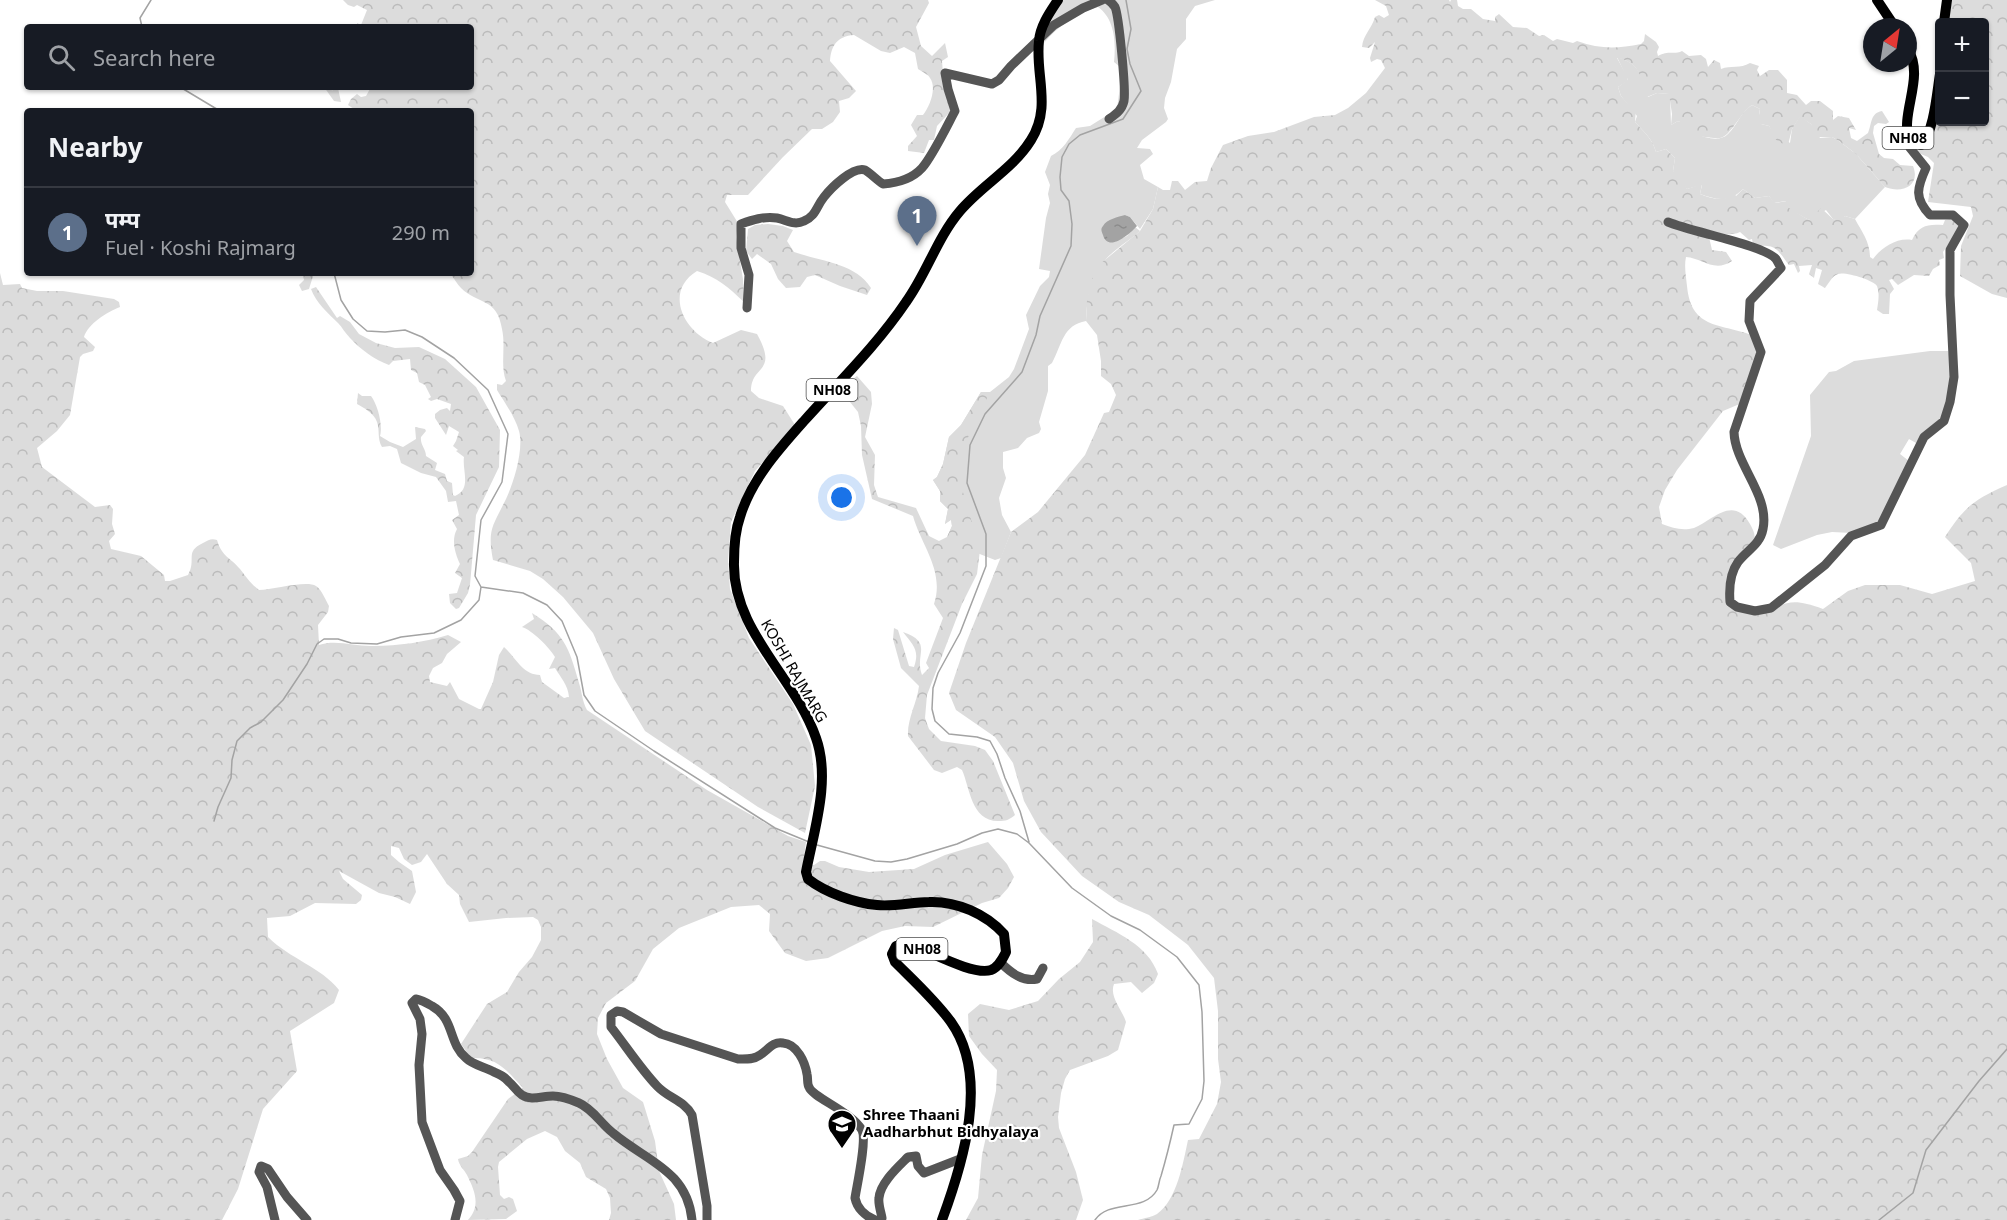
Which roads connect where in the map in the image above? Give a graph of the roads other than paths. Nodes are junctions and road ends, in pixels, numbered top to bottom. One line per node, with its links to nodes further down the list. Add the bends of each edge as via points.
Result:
1 (1058, 0): 8 (main road, KOSHI RAJMARG / NH08)
2 (1102, 0): 8 (street, via 1054,26)
3 (1108, 0): 11 (street, via 1118,19 1125,78 1124,102 1120,111)
4 (1877, 0): 6 (main road)
5 (1947, 0): 7 (main road)
6 (1889, 18)
7 (1945, 18)
8 (1039, 40): 14 (street, via 992,84 945,73 955,111 922,168 912,176 883,184 865,171 854,171 824,197 816,213 806,221 796,224 764,218 741,224 741,248 749,275); 15 (main road, KOSHI RAJMARG / NH08, via 1043,95 1040,119 1031,141 960,210 908,301 753,487 740,517 734,559 738,597 750,625 799,702 816,738 822,769 808,879 860,903 950,903 987,918 1004,934 1006,952)
9 (1914, 72): 12 (main road, NH08)
10 (1935, 105): 12 (main road, NH08, via 1924,143 1917,146)
11 (1109, 118)
12 (1909, 141): 13 (street, via 1926,168 1918,187 1920,205 1930,215 1953,215 1964,225 1950,250 1954,377 1944,421 1924,437 1881,525 1851,536 1825,565 1771,608 1737,607 1730,602 1729,585 1737,563 1758,543 1764,528 1761,503 1734,445 1734,432 1761,352 1749,321 1750,301 1781,267 1776,258 1761,249)
13 (1668, 222)
14 (747, 308)
15 (1000, 962): 16 (street, via 1012,974 1032,980); 17 (main road, NH08, via 990,970 980,970 906,943 896,946 892,954 952,1023 962,1042 971,1075 972,1104)
16 (1043, 968)
17 (960, 1159): 23 (street, via 924,1173 916,1156 908,1157 880,1192 882,1218); 24 (main road, NH08)
18 (275, 1220): 19 (street, via 259,1172 261,1166 268,1169)
19 (307, 1220)
20 (454, 1220): 21 (street, via 460,1201 440,1170 422,1122 422,1034 412,1003 416,999 440,1011 458,1051 468,1060 510,1082 524,1097 555,1096 579,1103 624,1143 667,1170 690,1204)
21 (692, 1220)
22 (707, 1220): 23 (street, via 692,1115 656,1086 611,1027 611,1015 617,1011 661,1034 738,1059 759,1056 781,1042 789,1044 805,1066 813,1093 846,1113 862,1131 856,1205)
23 (877, 1220)
24 (942, 1220)

